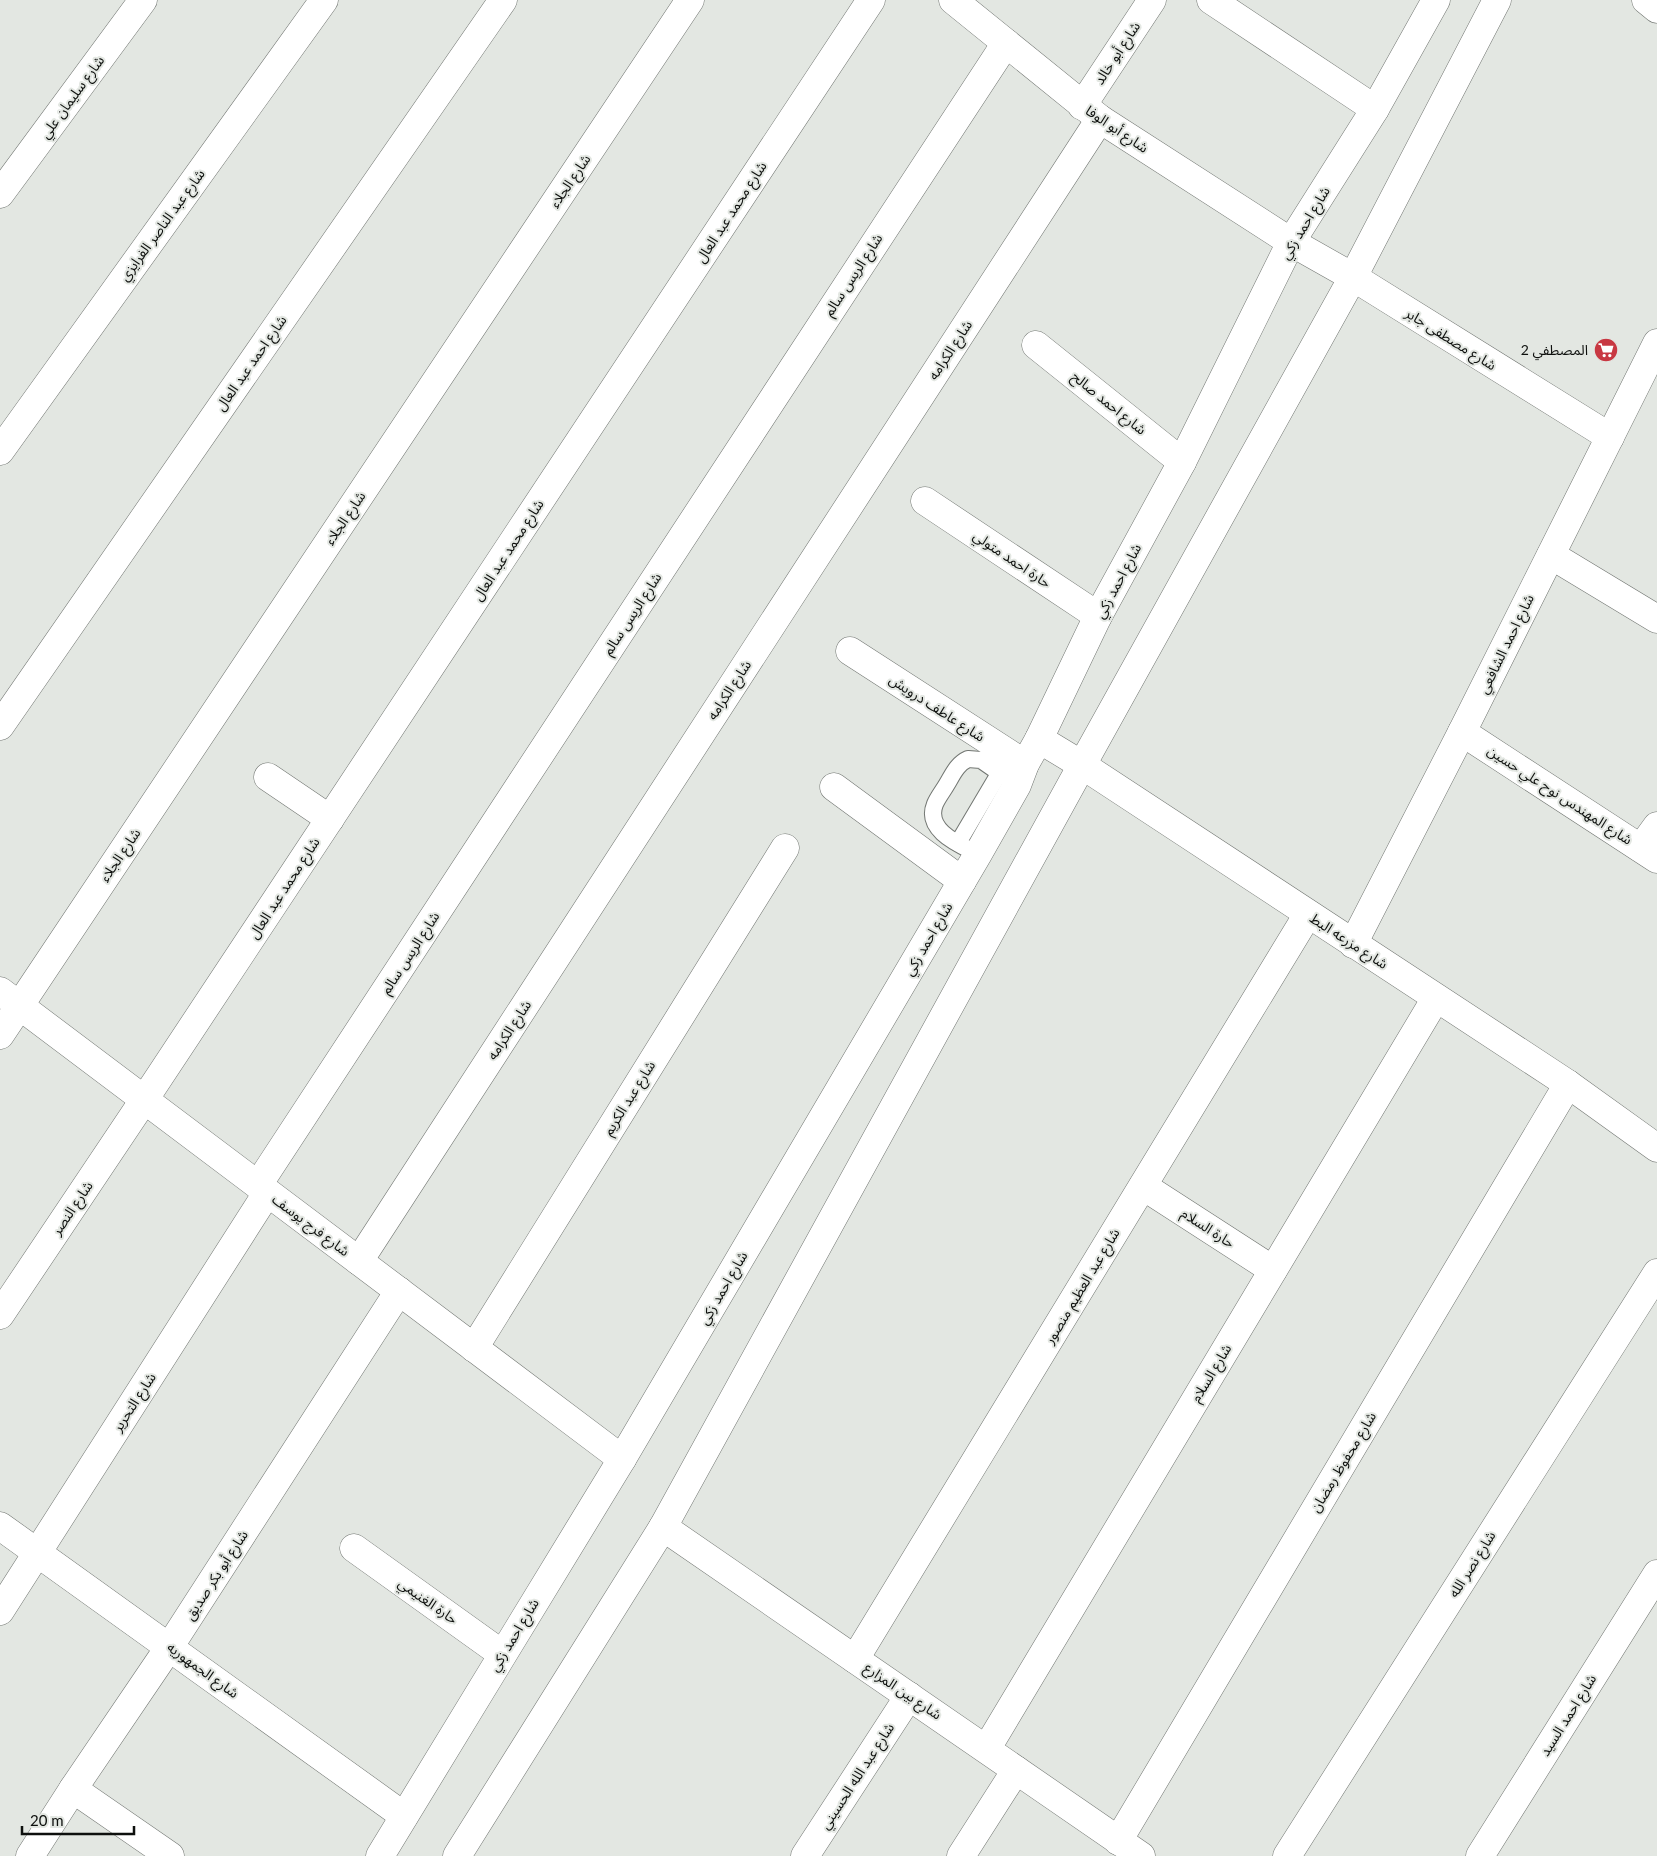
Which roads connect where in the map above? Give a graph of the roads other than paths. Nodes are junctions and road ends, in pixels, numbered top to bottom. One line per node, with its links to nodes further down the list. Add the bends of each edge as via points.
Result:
1 (143, 0): 17 (street, شارع سليمان علي)
2 (324, 0): 23 (street, شارع عبد الناصر الفرايزي)
3 (503, 0): 30 (street, شارع احمد عبد العال)
4 (690, 0): 46 (street, شارع الجلاء)
5 (871, 0): 37 (street, شارع محمد عبد العال)
6 (954, 0): 13 (street, شارع أبو الوفا)
7 (1152, 0): 16 (street, شارع أبو خالد)
8 (1211, 0): 15 (street)
9 (1436, 0): 15 (street, شارع احمد زكي)
10 (1497, 0): 19 (street)
11 (1646, 0): 12 (street)
12 (1657, 9)
13 (983, 10): 14 (street, شارع أبو الوفا)
14 (1006, 43): 16 (street, شارع أبو الوفا); 52 (street, شارع الريس سالم)
15 (1375, 110): 18 (street, شارع احمد زكي)
16 (1091, 112): 18 (street, شارع أبو الوفا); 53 (street, شارع الكرامه)
17 (0, 194)
18 (1291, 242): 19 (street, شارع مصطفى جابر); 24 (street, شارع احمد زكي)
19 (1352, 277): 22 (street, شارع مصطفى جابر); 33 (street)
20 (1036, 345): 24 (street, شارع احمد صالح)
21 (1656, 346): 22 (street, شارع احمد الشافعي)
22 (1610, 437): 26 (street, شارع احمد الشافعي)
23 (0, 451)
24 (1182, 462): 27 (street, شارع احمد زكي)
25 (925, 501): 27 (street, حارة احمد متولي)
26 (1550, 555): 28 (street); 31 (street, شارع احمد الشافعي)
27 (1098, 616): 32 (street, شارع احمد زكي)
28 (1657, 619)
29 (850, 651): 34 (street, شارع عاطف درويش)
30 (0, 726)
31 (1462, 732): 41 (street, شارع المهندس نوح علي حسين); 44 (street, شارع احمد الشافعي)
32 (1039, 739): 33 (street, شارع مزرعه البط); 34 (street, شارع احمد زكي)
33 (1082, 765): 43 (street, شارع مزرعه البط); 61 (street)
34 (1014, 774): 40 (street, شارع احمد زكي); 40 (lane, via 981,760 968,759 958,766 934,805 933,817 937,828)
35 (268, 777): 37 (street)
36 (834, 787): 42 (street)
37 (330, 819): 49 (street, شارع محمد عبد العال)
38 (1657, 826): 41 (street)
39 (785, 848): 58 (street, شارع عبد الكريم)
40 (968, 849): 42 (street, شارع احمد زكي)
41 (1649, 854)
42 (962, 881): 59 (street, شارع احمد زكي)
43 (1308, 914): 44 (street, شارع مزرعه البط); 51 (street, شارع عبد العظيم منصور)
44 (1353, 944): 45 (street, شارع مزرعه البط)
45 (1436, 998): 48 (street, شارع مزرعه البط); 54 (street, شارع السلام)
46 (10, 999): 47 (street, شارع الجلاء); 49 (street, شارع فرج يوسف)
47 (0, 1035)
48 (1568, 1084): 50 (street, شارع مزرعه البط); 74 (street, شارع محفوظ رمضان)
49 (144, 1100): 52 (street, شارع فرج يوسف); 57 (street, شارع النصر)
50 (1657, 1148)
51 (1143, 1186): 54 (street, حارة السلام); 68 (street, شارع عبد العظيم منصور)
52 (262, 1189): 53 (street, شارع فرج يوسف); 63 (street, شارع التحرير)
53 (359, 1261): 56 (street, شارع فرج يوسف)
54 (1273, 1270): 70 (street, شارع السلام)
55 (1657, 1273): 82 (street, شارع نصر الله)
56 (399, 1291): 58 (street, شارع فرج يوسف); 66 (street, شارع أبو بكر صديق)
57 (0, 1315)
58 (474, 1348): 59 (street, شارع فرج يوسف)
59 (622, 1459): 67 (street, شارع احمد زكي)
60 (0, 1526): 63 (street, شارع الجمهوريه)
61 (663, 1527): 68 (street, شارع بين المزارع); 78 (street)
62 (354, 1548): 67 (street, حارة الغنيمي)
63 (38, 1552): 65 (street, شارع التحرير); 66 (street, شارع الجمهوريه)
64 (1657, 1574): 83 (street, شارع احمد السيد)
65 (0, 1611)
66 (170, 1646): 72 (street, شارع أبو بكر صديق); 73 (street, شارع الجمهوريه)
67 (502, 1654): 73 (street, شارع احمد زكي)
68 (855, 1659): 69 (street, شارع بين المزارع)
69 (910, 1696): 70 (street, شارع بين المزارع); 79 (street, شارع عبد الله الحسيني)
70 (987, 1748): 71 (street, شارع بين المزارع)
71 (1016, 1770): 74 (street, شارع بين المزارع); 80 (street)
72 (73, 1789): 75 (street, شارع أبو بكر صديق); 76 (street)
73 (404, 1816): 77 (street, شارع احمد زكي)
74 (1118, 1840): 81 (street, شارع بين المزارع)
75 (30, 1856)
76 (170, 1856)
77 (380, 1856)
78 (457, 1856)
79 (805, 1856)
80 (961, 1856)
81 (1142, 1856)
82 (1287, 1856)
83 (1480, 1856)

